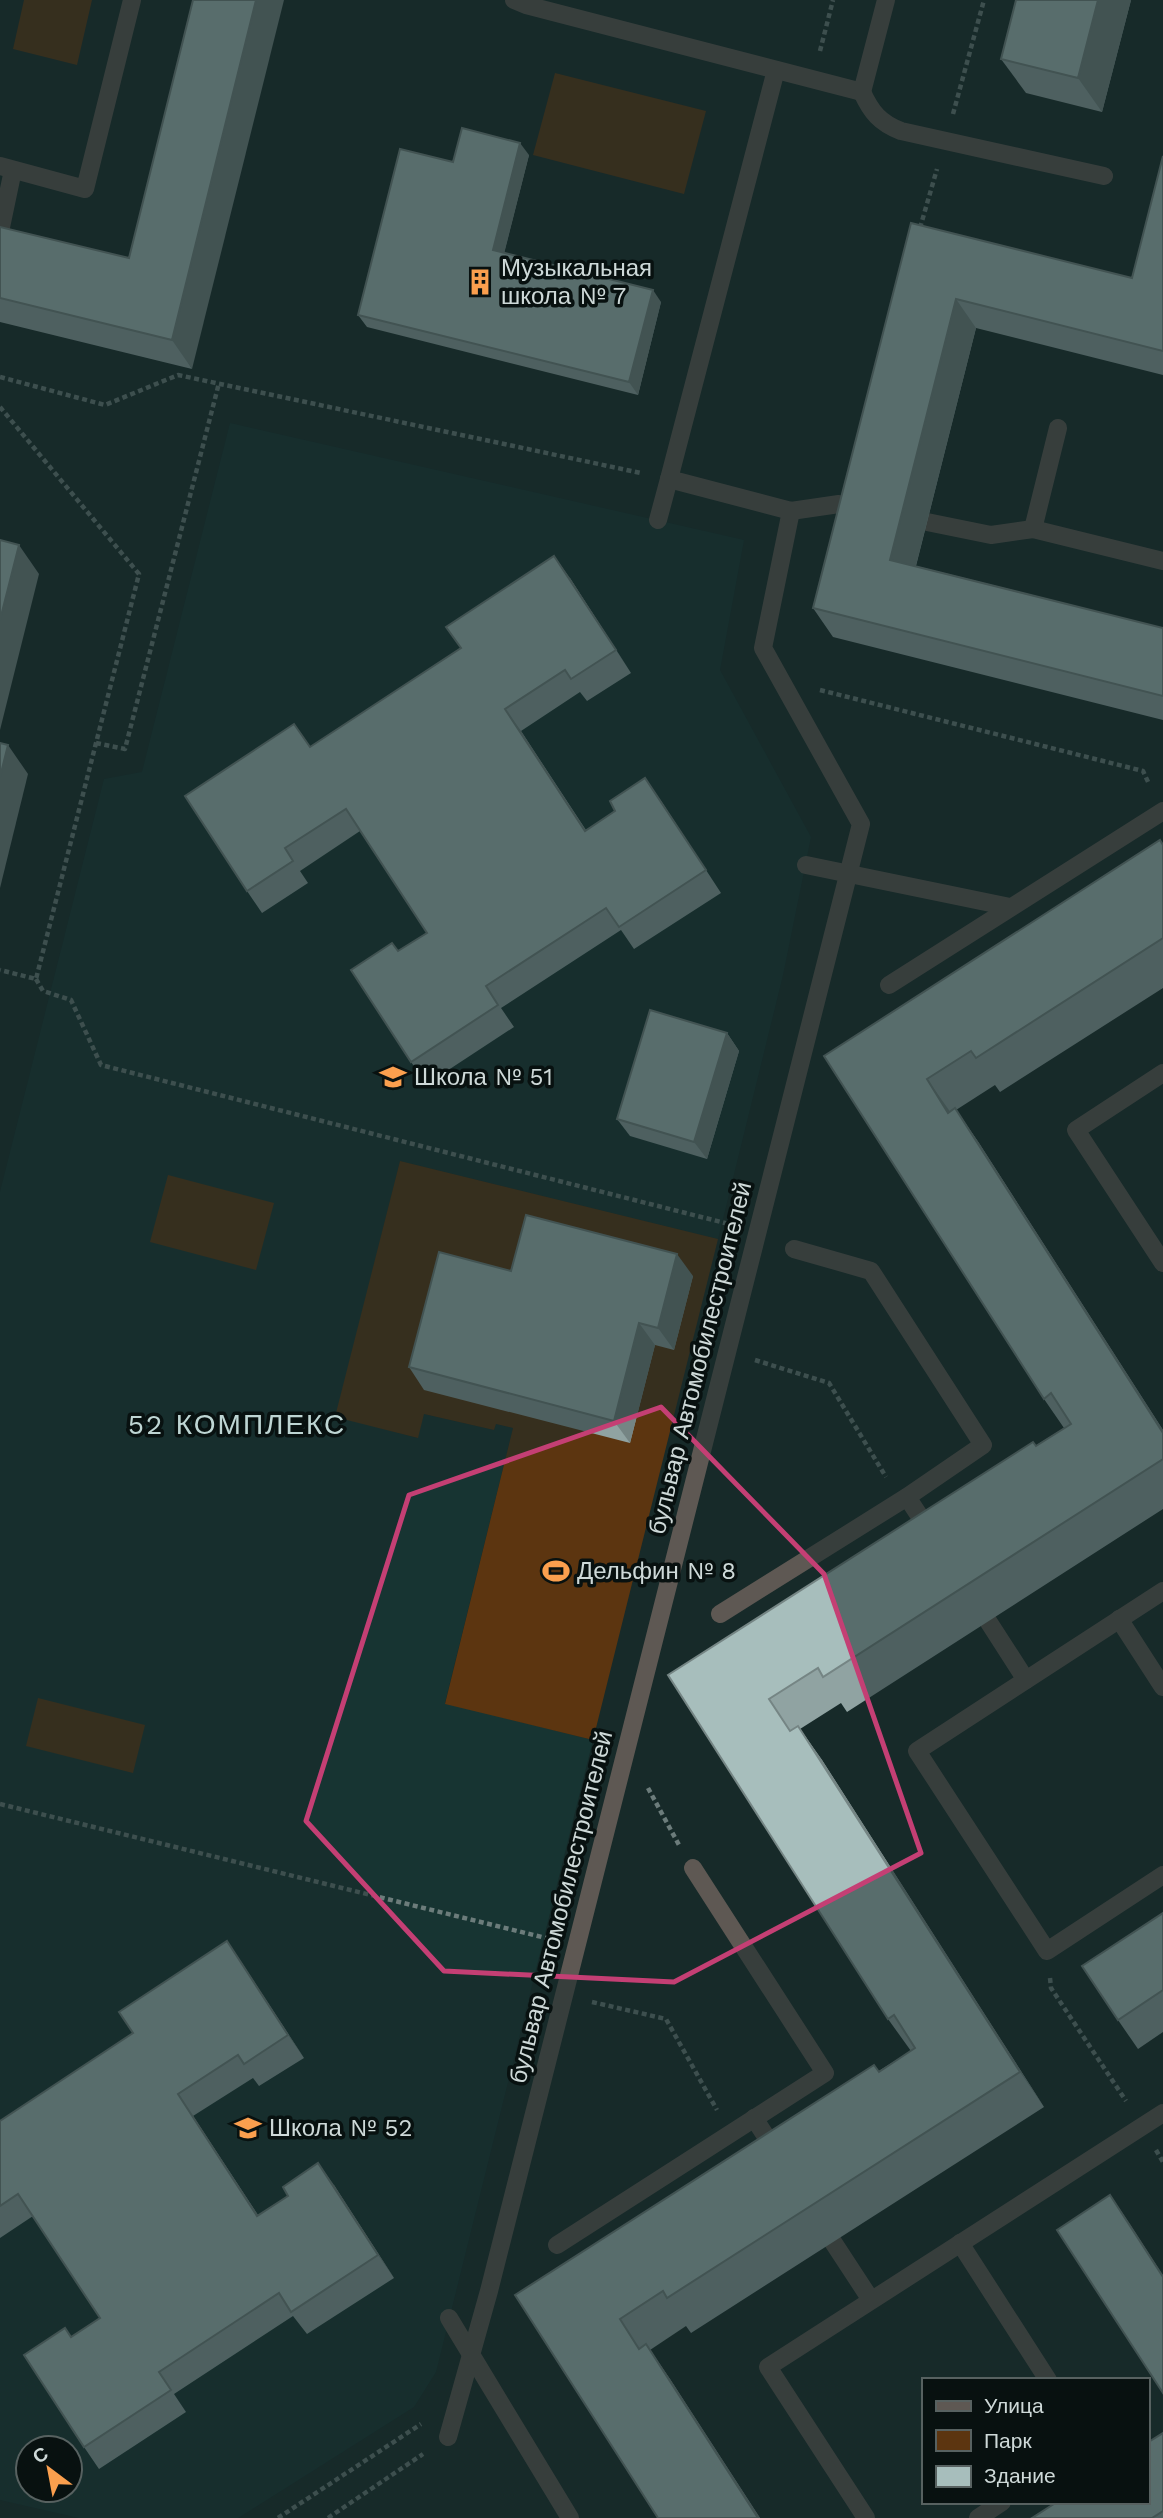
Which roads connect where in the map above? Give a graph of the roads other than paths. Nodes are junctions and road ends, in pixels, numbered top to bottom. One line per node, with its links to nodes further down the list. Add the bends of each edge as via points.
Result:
1 (132, 0): 6 (street, via 85,189)
2 (514, 0): 4 (street)
3 (886, 0): 5 (street)
4 (776, 70): 5 (street); 10 (street)
5 (862, 92): 7 (street, via 869,107 887,125 901,131)
6 (7, 168): 8 (street)
7 (1104, 176)
8 (0, 232)
9 (1058, 428): 15 (street)
10 (669, 478): 12 (street); 13 (street)
11 (865, 509): 12 (street, via 839,504)
12 (791, 511): 19 (street, бульвар Автомобилестроителей, via 763,648 862,824)
13 (658, 520)
14 (927, 522): 15 (street, via 991,535)
15 (1033, 528): 16 (street)
16 (1163, 561)
17 (1163, 811): 20 (street)
18 (806, 865): 19 (street)
19 (849, 874): 20 (street); 43 (street, бульвар Автомобилестроителей)
20 (1010, 907): 21 (street)
21 (889, 985)
22 (1163, 1073): 24 (street, via 1076,1130)
23 (794, 1249): 25 (street, via 871,1271 983,1446)
24 (1163, 1263)
25 (904, 1499): 26 (street); 28 (street)
26 (941, 1550)
27 (1163, 1591): 29 (street)
28 (720, 1614)
29 (1119, 1619): 31 (street); 32 (street)
30 (988, 1621): 31 (street)
31 (1026, 1680): 34 (street, via 917,1751 1047,1951)
32 (1163, 1686)
33 (693, 1868): 36 (street, via 825,2073)
34 (1163, 1875)
35 (1163, 2113): 39 (street)
36 (754, 2118): 37 (street); 40 (street)
37 (787, 2170)
38 (833, 2242): 41 (street)
39 (960, 2243): 41 (street); 44 (street)
40 (557, 2245)
41 (871, 2300): 48 (street, via 768,2367)
42 (449, 2318): 43 (street)
43 (472, 2356): 45 (street, бульвар Автомобилестроителей); 47 (street)
44 (1047, 2378)
45 (449, 2437)
46 (999, 2504): 49 (street)
47 (570, 2518)
48 (866, 2518)
49 (978, 2518)

